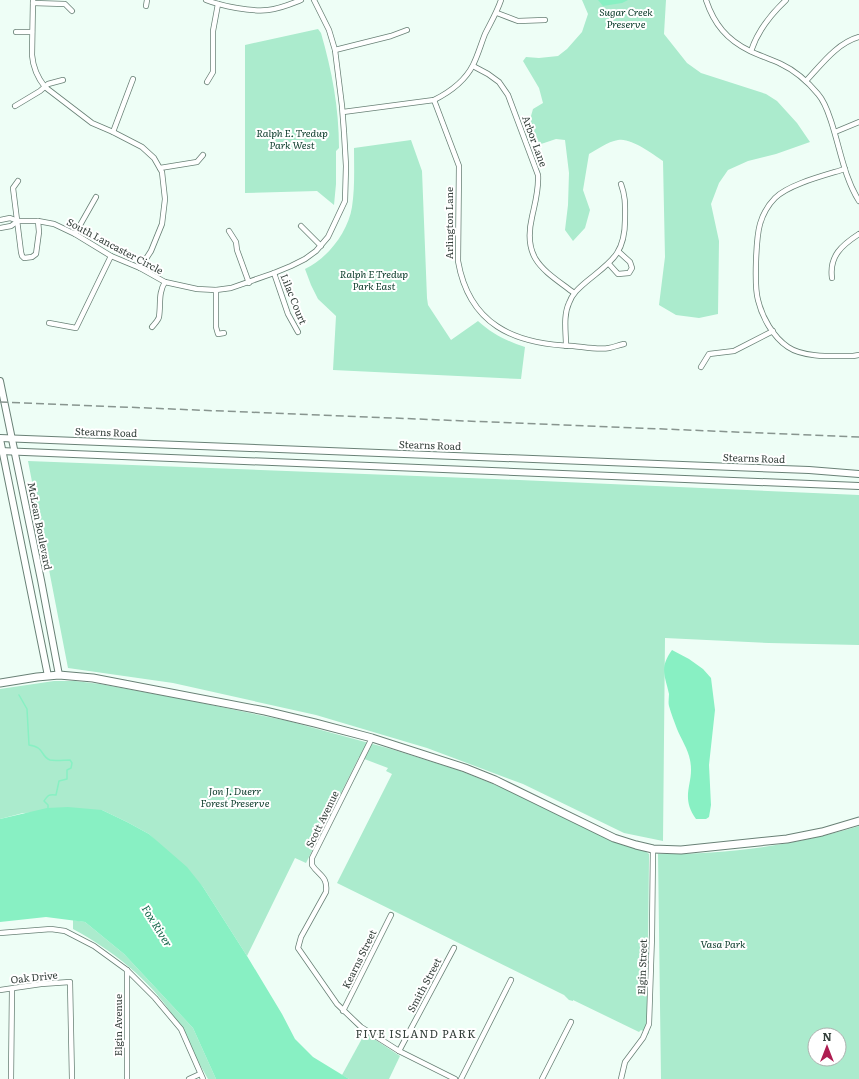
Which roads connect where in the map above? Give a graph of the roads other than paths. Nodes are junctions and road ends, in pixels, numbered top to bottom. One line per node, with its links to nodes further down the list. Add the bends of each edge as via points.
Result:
1 (147, 0): 10 (street)
2 (206, 0): 9 (street)
3 (300, 0): 9 (street, via 268,10 240,9)
4 (314, 0): 18 (street, South Lancaster Circle, via 329,30)
5 (501, 0): 12 (street)
6 (706, 0): 19 (street, via 711,15 724,33)
7 (786, 0): 19 (street, via 767,19)
8 (33, 1): 11 (street, via 65,4); 16 (street)
9 (218, 4): 24 (street, via 213,32 213,72)
10 (146, 6)
11 (72, 11)
12 (497, 13): 13 (street, via 518,21); 20 (street)
13 (545, 20)
14 (407, 30): 18 (street)
15 (16, 32): 16 (street)
16 (32, 32): 25 (street, via 32,63)
17 (859, 37): 23 (street, via 835,50)
18 (335, 50): 28 (street, South Lancaster Circle)
19 (751, 51): 23 (street, via 782,64)
20 (473, 66): 26 (street, via 448,93); 57 (street, Arbor Lane, via 499,82 508,95 538,175 539,188 529,230 531,250 537,263)
21 (63, 80): 25 (street)
22 (133, 80): 30 (street)
23 (806, 81): 31 (street, via 820,96)
24 (207, 82)
25 (45, 87): 27 (street); 30 (street, via 92,123)
26 (434, 100): 28 (street); 64 (street, Arlington Lane, via 459,166 458,261 460,276 473,303 498,328 515,336 532,342)
27 (14, 106)
28 (343, 112): 47 (street, South Lancaster Circle, via 345,201)
29 (859, 122): 31 (street)
30 (113, 132): 33 (street, via 142,147)
31 (835, 132): 34 (street)
32 (203, 155): 33 (street, via 197,162)
33 (160, 168): 51 (street, via 165,199 162,224 151,251)
34 (845, 169): 38 (street); 60 (street, via 788,189 776,197 762,218 757,245 756,293)
35 (18, 181): 40 (street, via 13,188)
36 (621, 184): 48 (street, via 626,197 625,235)
37 (96, 197): 45 (street)
38 (859, 201)
39 (0, 220): 40 (street, South Lancaster Circle, via 10,218)
40 (18, 221): 41 (street, South Lancaster Circle); 41 (street, via 22,256 26,258 34,256 37,252); 43 (street, South Lancaster Circle, via 11,226)
41 (38, 221): 45 (street, South Lancaster Circle, via 54,224)
42 (301, 226): 47 (street)
43 (0, 228)
44 (229, 231): 55 (street, via 236,242)
45 (75, 234): 49 (street, South Lancaster Circle)
46 (859, 234): 53 (street, via 843,246 834,258)
47 (321, 246): 52 (street, South Lancaster Circle, via 305,259)
48 (619, 252): 50 (street); 50 (street, via 630,262 632,268 629,273 618,274)
49 (111, 256): 51 (street, South Lancaster Circle); 58 (street, via 76,328)
50 (609, 264): 57 (street)
51 (140, 268): 54 (street, South Lancaster Circle)
52 (274, 273): 55 (street, South Lancaster Circle); 61 (street, Lilac Court, via 288,314)
53 (832, 278)
54 (165, 282): 56 (street, South Lancaster Circle, via 188,288); 59 (street, via 160,295 159,317)
55 (249, 283): 56 (street, South Lancaster Circle)
56 (216, 290): 62 (street, via 216,327 218,334)
57 (574, 293): 64 (street, via 568,303 566,314)
58 (49, 323)
59 (152, 327)
60 (772, 331): 65 (street, via 777,338 797,352 809,355); 66 (street, via 734,351 709,354)
61 (298, 332)
62 (224, 333)
63 (624, 344): 64 (street, Arlington Lane, via 608,348)
64 (566, 346)
65 (859, 355)
66 (701, 367)
67 (0, 381): 69 (main road, McLean Boulevard)
68 (0, 438): 69 (main road, Stearns Road); 70 (main road)
69 (13, 439): 71 (main road, McLean Boulevard); 72 (main road, Stearns Road)
70 (1, 451): 71 (main road); 75 (main road)
71 (15, 452): 73 (main road); 74 (main road, McLean Boulevard)
72 (859, 474)
73 (859, 486)
74 (59, 675): 75 (main road); 77 (main road, via 118,682 265,711)
75 (48, 676): 76 (main road)
76 (0, 683)
77 (372, 738): 79 (main road, via 465,768 614,838); 87 (street, Scott Avenue, via 312,858 312,865 327,885 326,892 298,948)
78 (859, 821): 79 (main road, via 787,839 681,850)
79 (653, 849): 98 (street, Elgin Street, via 649,1024 643,1038 625,1062)
80 (391, 915): 87 (street, Kearns Street)
81 (0, 933): 83 (street, via 51,929 65,931 94,946)
82 (454, 948): 89 (street, Smith Street)
83 (128, 970): 90 (street, via 181,1030); 93 (street, Elgin Avenue)
84 (511, 980): 96 (street)
85 (12, 989): 86 (street, Oak Drive); 91 (street); 92 (street, Oak Drive, via 70,982)
86 (0, 990)
87 (344, 1011): 89 (street, via 361,1027)
88 (571, 1022): 97 (street)
89 (399, 1051): 95 (street)
90 (202, 1077): 94 (street)
91 (11, 1079)
92 (72, 1079)
93 (127, 1079)
94 (189, 1079)
95 (454, 1079)
96 (461, 1079)
97 (542, 1079)
98 (621, 1079)

